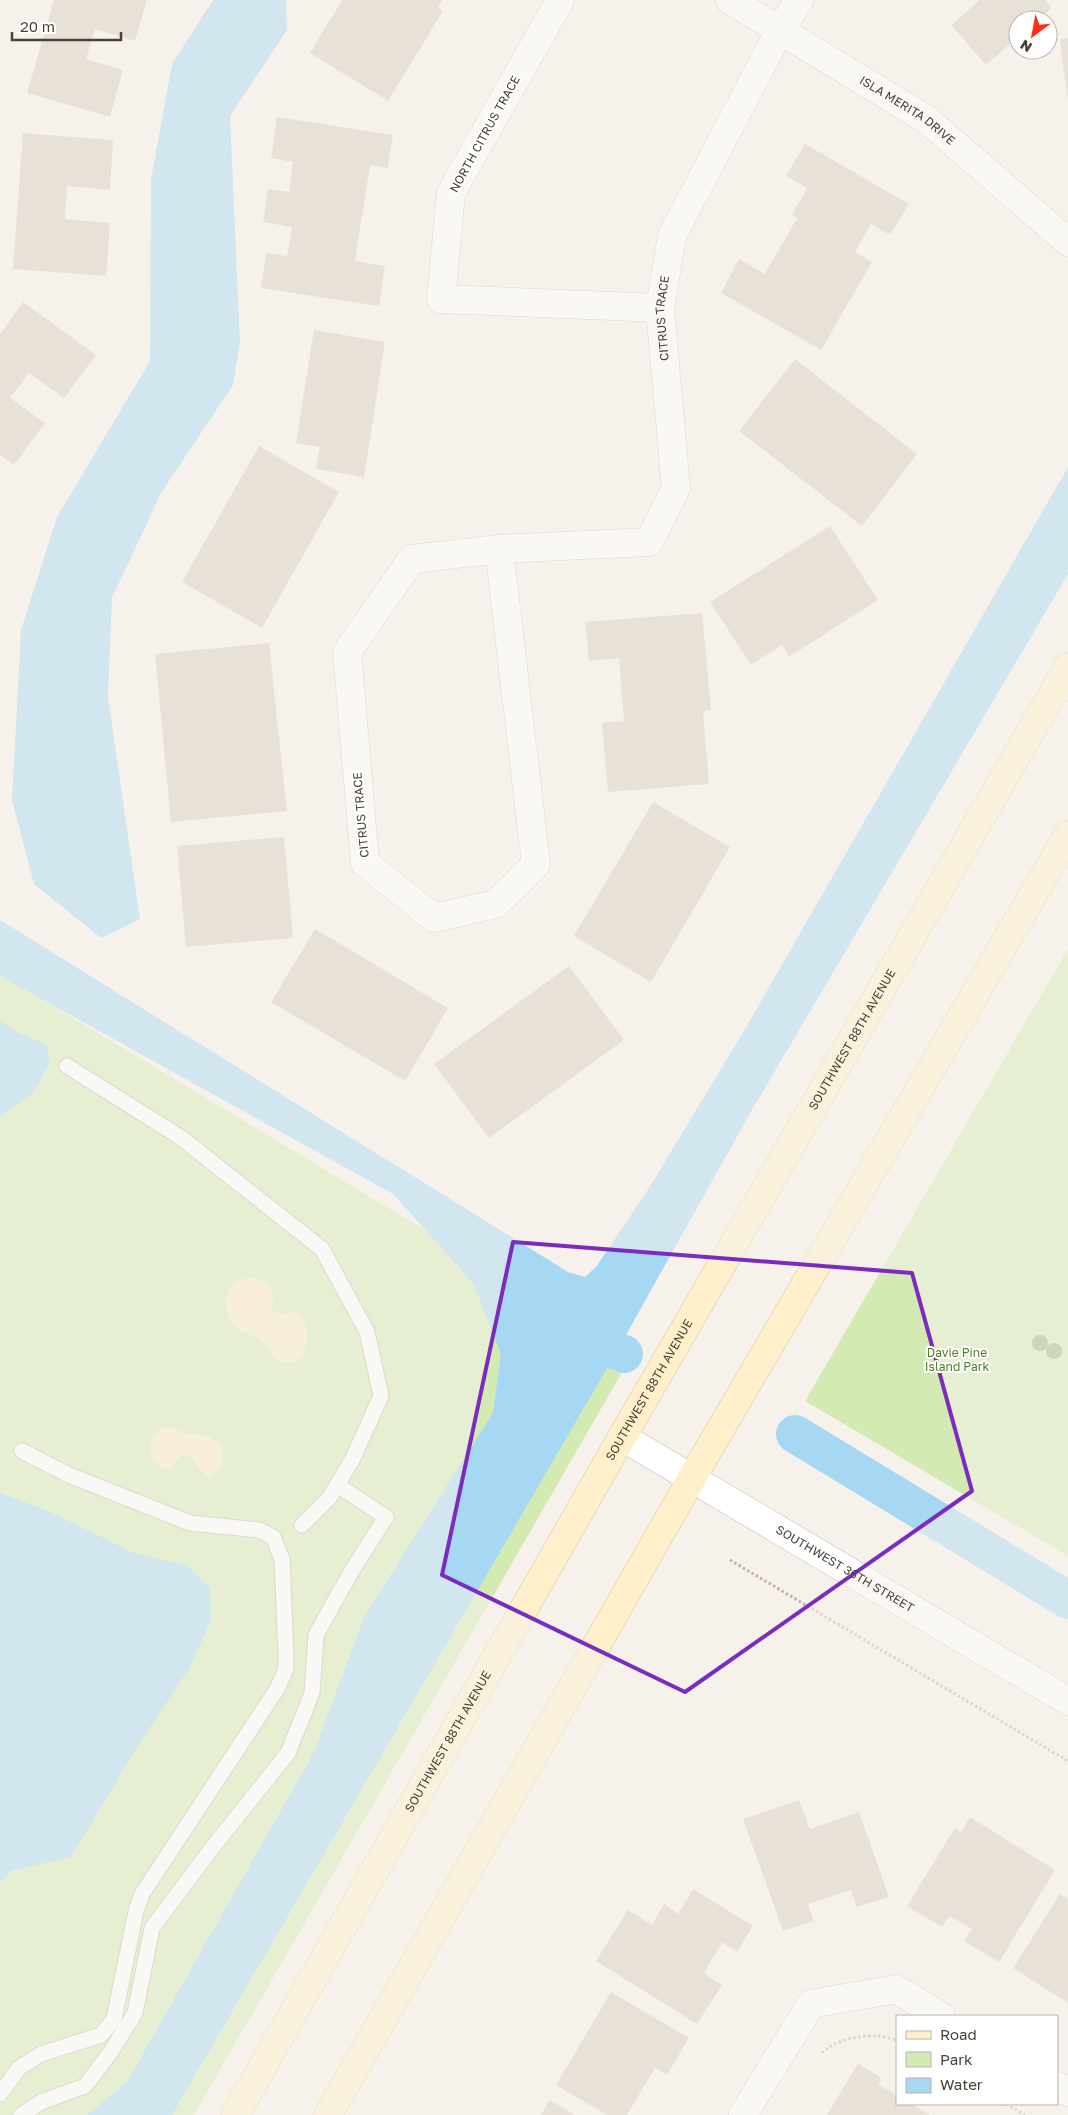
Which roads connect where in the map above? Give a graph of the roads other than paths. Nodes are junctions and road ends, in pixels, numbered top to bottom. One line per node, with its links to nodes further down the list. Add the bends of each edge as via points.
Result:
1 (560, 0): 6 (street, NORTH CITRUS TRACE, via 451,193 441,299)
2 (730, 0): 4 (street, ISLA MERITA DRIVE)
3 (798, 0): 4 (street, CITRUS TRACE)
4 (780, 30): 5 (street, ISLA MERITA DRIVE, via 926,119); 6 (street, CITRUS TRACE, via 672,236)
5 (1068, 242)
6 (660, 308): 7 (street, CITRUS TRACE, via 676,488 648,542)
7 (499, 548): 7 (street, CITRUS TRACE, via 412,559 347,652 365,863 434,918 496,904 536,864)
8 (1068, 667): 11 (main road, SOUTHWEST 88TH AVENUE)
9 (1068, 835): 13 (main road)
10 (67, 1066): 14 (lane, via 180,1137 322,1249 367,1332 381,1396)
11 (622, 1436): 13 (street, SOUTHWEST 36TH STREET); 20 (main road, SOUTHWEST 88TH AVENUE)
12 (22, 1451): 18 (lane, via 69,1475 190,1523 259,1530 273,1537 282,1559 286,1669 142,1894 114,2019 101,2035 41,2054 19,2068)
13 (692, 1478): 16 (street, SOUTHWEST 36TH STREET); 21 (main road)
14 (337, 1485): 15 (lane, via 330,1497); 19 (lane, via 386,1517 316,1635 312,1693 288,1753 152,1928 135,2012 86,2086 41,2102)
15 (302, 1525)
16 (1068, 1701)
17 (939, 2015): 22 (street, via 896,1989 811,2004)
18 (0, 2094)
19 (21, 2115)
20 (235, 2115)
21 (328, 2115)
22 (743, 2115)

